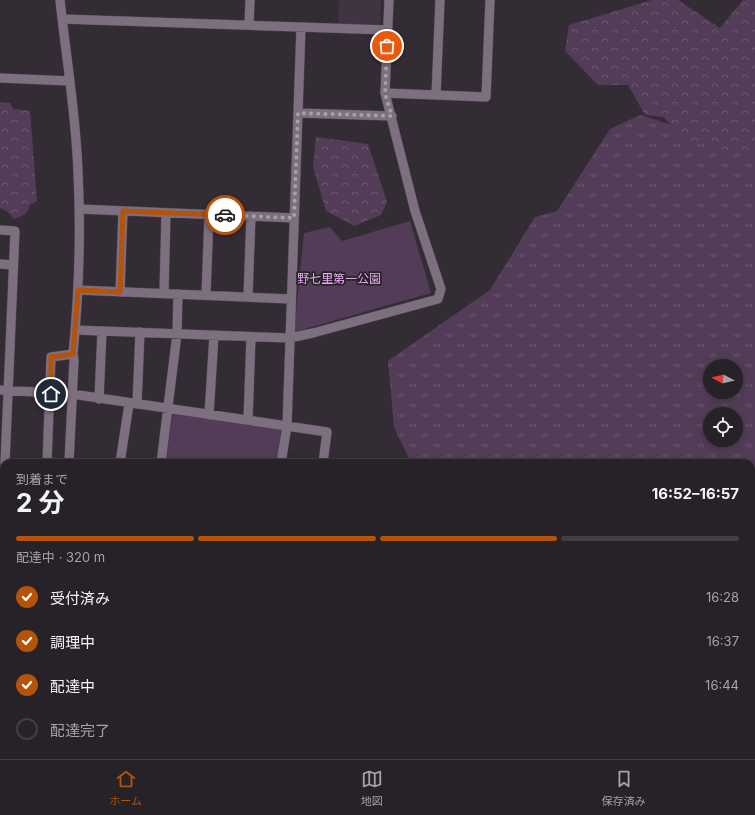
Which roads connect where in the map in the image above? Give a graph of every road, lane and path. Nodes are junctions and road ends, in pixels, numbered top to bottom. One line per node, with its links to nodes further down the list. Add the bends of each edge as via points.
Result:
1 (60, 0): 6 (street)
2 (250, 0): 7 (street)
3 (389, 0): 9 (street)
4 (440, 0): 13 (street)
5 (490, 0): 13 (street, via 486,97)
6 (62, 18): 7 (street); 11 (street)
7 (249, 25): 8 (street)
8 (301, 27): 9 (street); 14 (street)
9 (388, 30): 12 (street)
10 (0, 78): 11 (street)
11 (70, 81): 16 (street)
12 (385, 94): 13 (street); 15 (street)
13 (436, 95)
14 (298, 113): 15 (street); 21 (street)
15 (392, 116): 38 (street, via 415,211 441,289 438,299)
16 (79, 209): 17 (street); 25 (street)
17 (123, 211): 18 (street); 26 (street)
18 (166, 213): 19 (street); 27 (street)
19 (209, 214): 20 (street); 29 (street)
20 (251, 216): 21 (street); 30 (street)
21 (294, 218): 31 (street)
22 (0, 230): 24 (street, via 15,231)
23 (0, 264): 24 (street)
24 (13, 265): 40 (street)
25 (78, 290): 26 (street); 32 (street)
26 (120, 292): 27 (street)
27 (164, 293): 28 (street)
28 (178, 294): 29 (street); 35 (street)
29 (206, 295): 30 (street)
30 (248, 296): 31 (street)
31 (291, 299): 38 (street)
32 (75, 330): 33 (street); 39 (street)
33 (102, 331): 34 (street); 43 (street)
34 (140, 332): 35 (street); 44 (street)
35 (177, 334): 36 (street); 45 (street)
36 (214, 335): 37 (street); 46 (street)
37 (251, 337): 38 (street); 47 (street)
38 (289, 338): 48 (street)
39 (73, 354): 41 (street, via 51,357); 42 (street)
40 (4, 391): 41 (street); 49 (street)
41 (51, 394): 42 (street); 50 (street)
42 (72, 394): 43 (street); 51 (street)
43 (99, 399): 44 (street)
44 (133, 404): 45 (street); 52 (street)
45 (168, 409): 46 (street); 53 (street)
46 (209, 415): 47 (street)
47 (248, 420): 48 (street)
48 (287, 426): 54 (street); 55 (street, via 327,432)
49 (5, 459)
50 (47, 459)
51 (69, 459)
52 (121, 459)
53 (162, 459)
54 (283, 459)
55 (324, 459)

